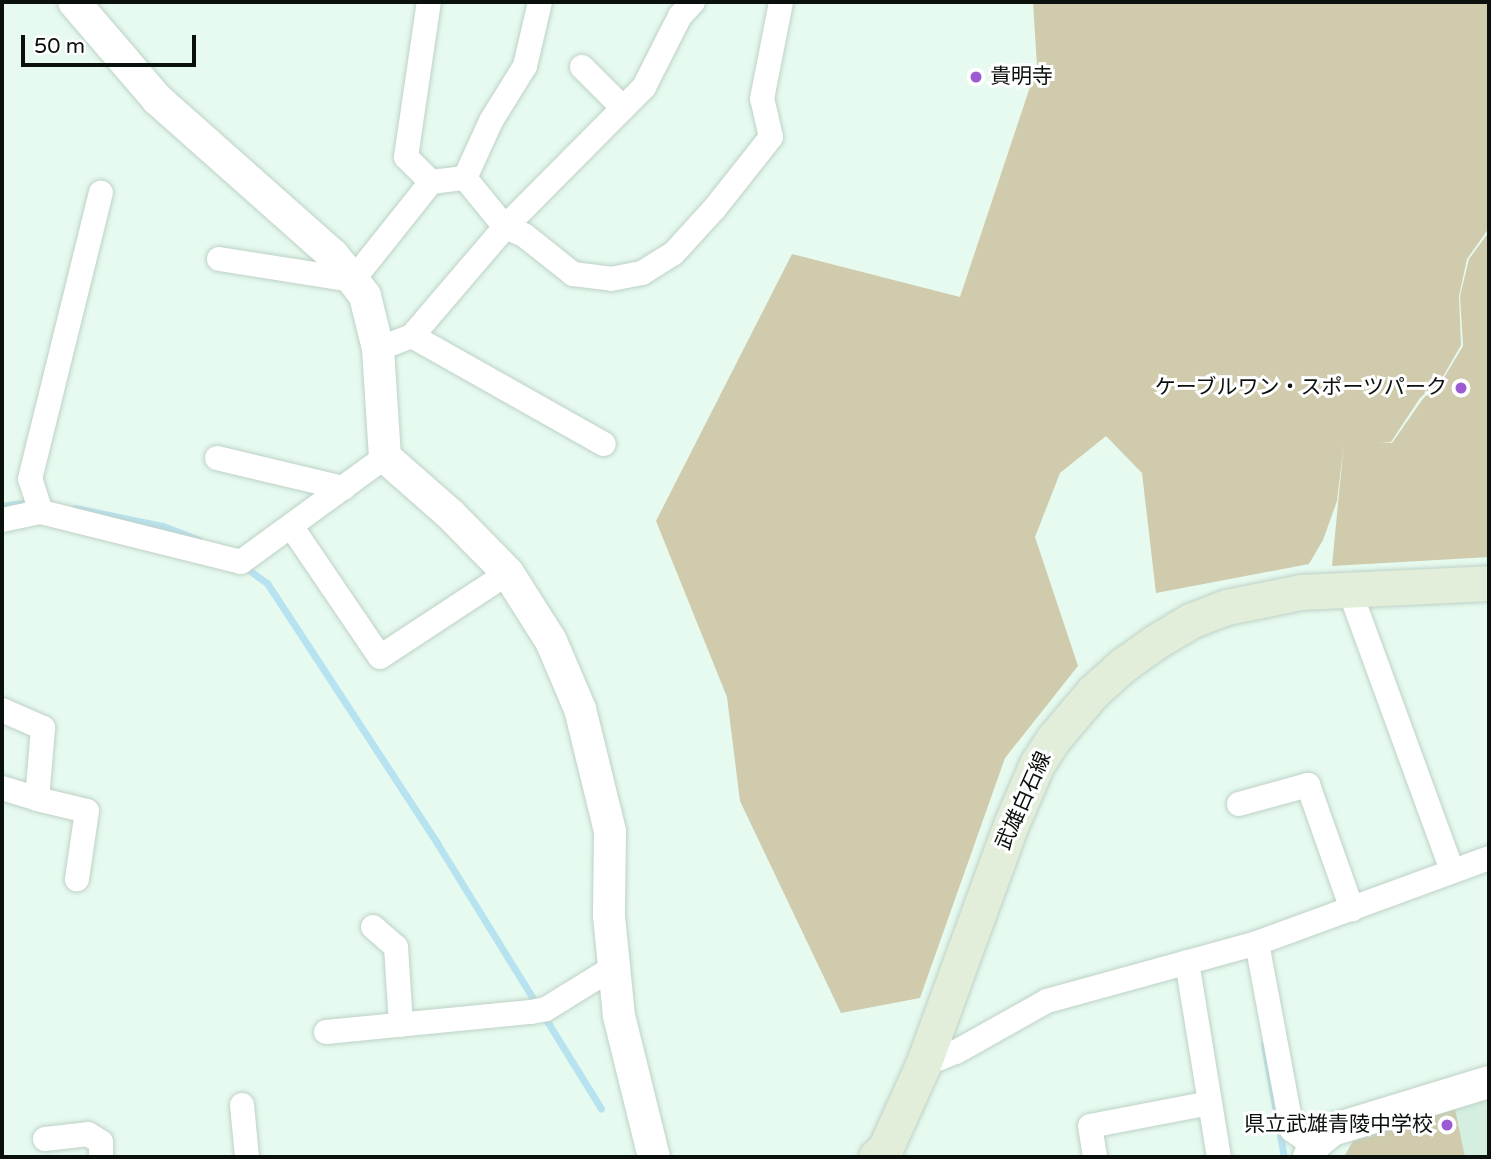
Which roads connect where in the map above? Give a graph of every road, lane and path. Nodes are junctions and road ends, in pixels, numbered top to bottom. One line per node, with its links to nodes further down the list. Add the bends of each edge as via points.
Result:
1 (76, 2): 13 (street, via 157,99 333,255)
2 (429, 2): 9 (street, via 406,157)
3 (540, 2): 8 (street, via 525,66 491,121)
4 (694, 2): 7 (street, via 680,16 644,87)
5 (781, 2): 11 (street, via 762,99 771,137 673,254 632,275 611,279 573,274 524,235)
6 (582, 67): 7 (street)
7 (623, 108): 11 (street)
8 (466, 178): 9 (street); 11 (street)
9 (431, 182): 13 (street)
10 (101, 193): 20 (street, via 30,479)
11 (505, 227): 14 (street)
12 (219, 259): 13 (street)
13 (353, 280): 15 (street, via 365,296)
14 (412, 335): 15 (street); 16 (street)
15 (378, 349): 17 (street)
16 (604, 444)
17 (385, 457): 19 (street); 23 (street, via 451,514)
18 (217, 458): 19 (street)
19 (343, 488): 22 (street)
20 (41, 512): 21 (street); 22 (street, via 241,562)
21 (2, 520)
22 (291, 526): 23 (street, via 380,657)
23 (508, 573): 37 (street, via 551,641 580,709 610,831)
24 (1489, 583): 25 (main road, 武雄白石線)
25 (1349, 589): 31 (street); 40 (main road, 武雄白石線, via 1264,597 1190,621 1123,665 1072,714 1037,764 1024,793)
26 (2, 709): 28 (street, via 43,728)
27 (2, 788): 28 (street)
28 (37, 799): 32 (street, via 87,811)
29 (1239, 804): 33 (street, via 1308,785)
30 (1489, 858): 31 (street)
31 (1452, 872): 33 (street)
32 (77, 879)
33 (1352, 909): 35 (street)
34 (373, 928): 38 (street, via 396,947)
35 (1257, 943): 36 (street); 45 (street, via 1292,1130)
36 (1187, 962): 40 (street, via 1047,1000 956,1052); 42 (street)
37 (614, 967): 38 (street, via 538,1011); 48 (street, via 619,1016)
38 (401, 1025): 39 (street)
39 (326, 1032)
40 (923, 1065): 49 (main road, 武雄白石線, via 885,1149)
41 (1489, 1082): 45 (street, via 1332,1130)
42 (1210, 1103): 50 (street, via 1090,1126); 51 (street)
43 (242, 1105): 47 (street)
44 (45, 1139): 46 (street, via 88,1135 102,1142)
45 (1312, 1151)
46 (101, 1157)
47 (247, 1157)
48 (654, 1157)
49 (876, 1157)
50 (1095, 1157)
51 (1219, 1157)

